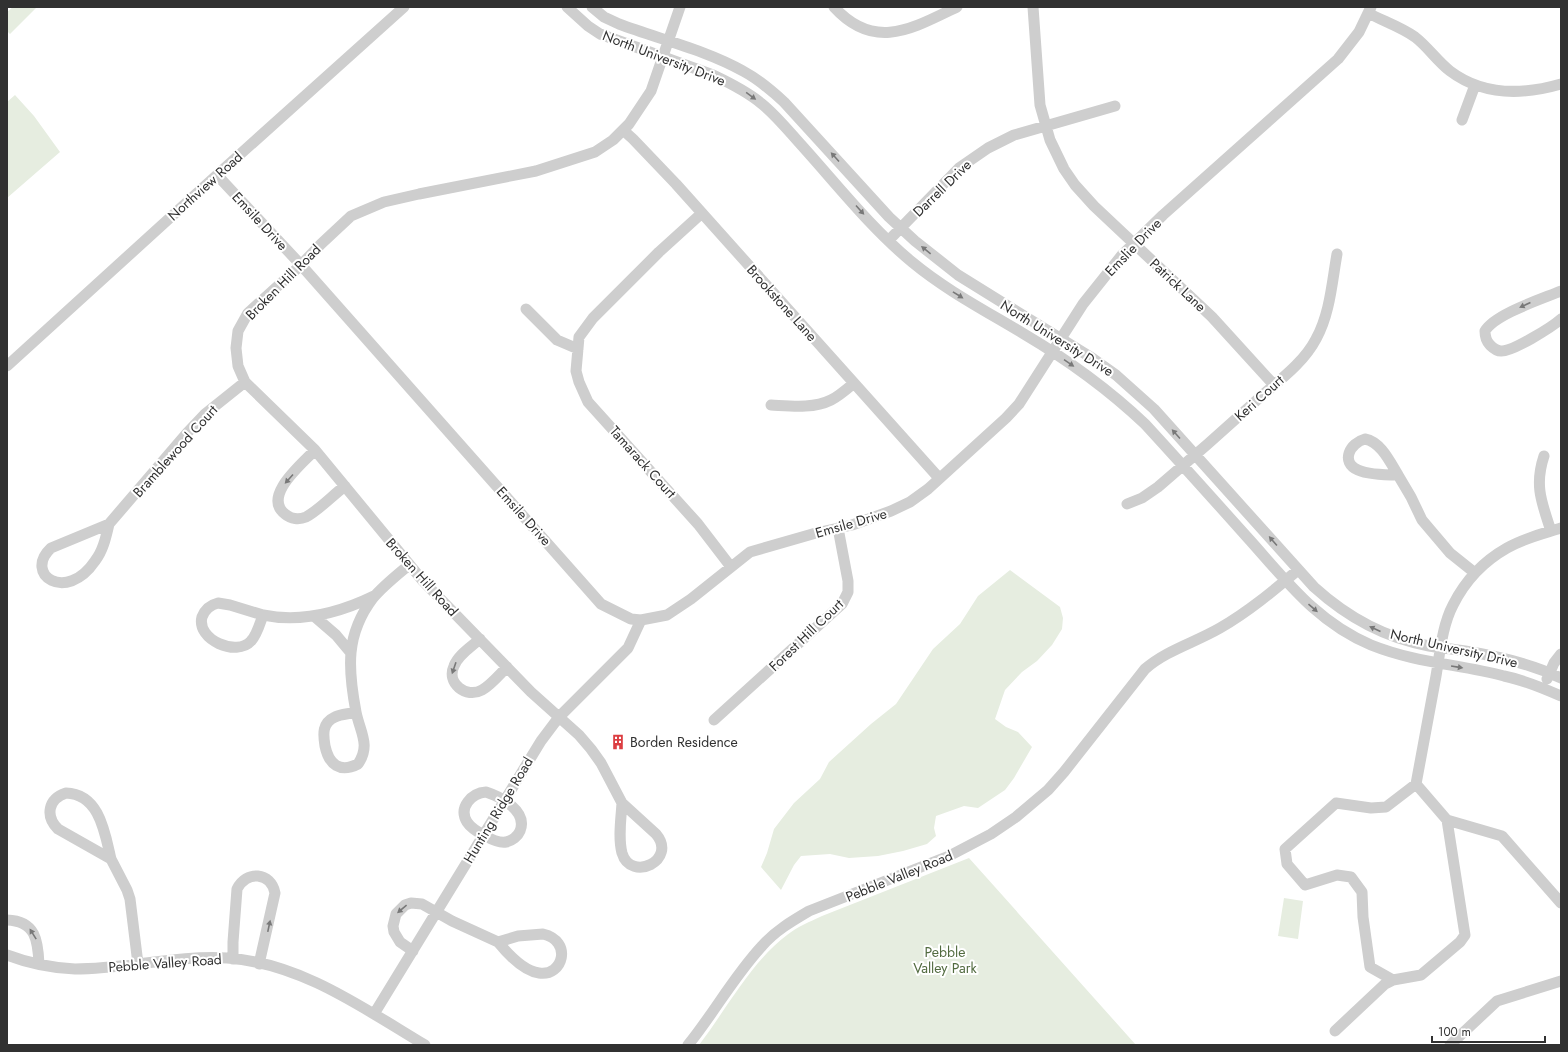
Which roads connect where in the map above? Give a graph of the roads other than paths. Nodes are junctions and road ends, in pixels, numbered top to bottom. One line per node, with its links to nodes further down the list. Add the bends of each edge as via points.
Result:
1 (404, 7): 19 (street, Northview Road)
2 (567, 7): 10 (street, North University Drive, via 600,34)
3 (592, 7): 9 (street, North University Drive, via 604,17 619,24)
4 (680, 7): 9 (street, Broken Hill Road)
5 (834, 7): 6 (street, via 852,23 863,28 895,32 919,25)
6 (957, 7)
7 (1033, 7): 17 (street, Patrick Lane, via 1039,95)
8 (1370, 10): 14 (street, via 1414,36 1450,70); 25 (street, Emslie Drive, via 1353,41 1338,59)
9 (668, 41): 10 (street, Broken Hill Road); 11 (street, North University Drive)
10 (663, 57): 12 (street, North University Drive); 18 (street, Broken Hill Road, via 646,100)
11 (735, 67): 12 (street); 20 (street, North University Drive, one-way to 11, via 784,102 765,85)
12 (728, 82): 21 (street, North University Drive, one-way to 21, via 773,114)
13 (1561, 84): 14 (street, via 1530,92 1495,91)
14 (1475, 85): 16 (street)
15 (1115, 106): 17 (street, Darrell Drive)
16 (1462, 120)
17 (1045, 127): 23 (street, Darrell Drive, via 1014,135 979,153 959,168); 25 (street, Patrick Lane, via 1057,157 1075,185)
18 (623, 130): 22 (street, Brookstone Lane); 27 (street, Broken Hill Road, via 595,152 536,171 419,194 372,207 351,216)
19 (217, 175): 27 (street, Emsile Drive); 34 (street, Northview Road)
20 (859, 184): 21 (street); 23 (street, North University Drive)
21 (847, 196): 24 (street, North University Drive, one-way to 24)
22 (702, 213): 32 (street, Tamarack Court, via 593,318 579,337); 36 (street, Brookstone Lane)
23 (901, 228): 24 (street, Darrell Drive); 31 (street, North University Drive, one-way to 23, via 958,275)
24 (889, 240): 33 (street, North University Drive, one-way to 33, via 912,262 953,292)
25 (1133, 243): 31 (street, Emslie Drive, via 1106,273); 37 (street, Patrick Lane, via 1212,316)
26 (1337, 254): 37 (street, Keri Court, via 1328,308 1318,335 1306,353)
27 (301, 265): 35 (street, Broken Hill Road, via 248,313 242,322 238,331 236,357); 59 (street, Emsile Drive, via 601,604 631,619)
28 (1561, 291): 30 (street, one-way to 30, via 1493,322 1486,331 1486,339 1491,347 1504,351 1543,333)
29 (526, 309): 32 (street, via 557,340)
30 (1561, 320)
31 (1061, 339): 33 (street, Emslie Drive); 40 (street, North University Drive, one-way to 31, via 1154,409 1122,380)
32 (578, 349): 52 (street, Tamarack Court, via 576,371 588,402 698,524)
33 (1052, 352): 42 (street, North University Drive, one-way to 42, via 1099,383 1118,399); 44 (street, Emslie Drive, via 1019,404)
34 (7, 366)
35 (245, 382): 39 (street, Broken Hill Road); 48 (street, Bramblewood Court, via 201,419)
36 (854, 383): 38 (street, via 836,397 820,404); 44 (street, Brookstone Lane)
37 (1274, 385): 40 (street, Keri Court)
38 (771, 405)
39 (315, 450): 45 (street, Broken Hill Road); 45 (street, one-way to 45, via 279,491 280,509 288,516 302,518)
40 (1195, 455): 42 (street, Keri Court); 53 (street, North University Drive, one-way to 40)
41 (1544, 456): 50 (street, via 1538,479 1540,494)
42 (1183, 466): 47 (street, Keri Court, via 1150,493); 55 (street, North University Drive)
43 (1398, 475): 54 (street, via 1422,520 1450,552)
44 (940, 478): 46 (street, Emslie Drive)
45 (345, 486): 51 (street, Broken Hill Road)
46 (910, 502): 49 (street, Emsile Drive, via 891,512 852,526)
47 (1127, 504)
48 (110, 524): 48 (street, Bramblewood Court, via 51,548 45,553 42,569 48,578 64,584 82,576 97,559)
49 (838, 528): 52 (street, Emsile Drive, via 750,552); 72 (street, Forest Hill Court, via 848,581 848,592 842,604)
50 (1556, 530): 54 (street, via 1527,538 1505,548)
51 (409, 565): 56 (street); 60 (street, Broken Hill Road)
52 (731, 567): 59 (street, Emsile Drive, via 691,599 667,614)
53 (1298, 570): 55 (street, Pebble Valley Road); 61 (street, North University Drive, one-way to 53, via 1408,641 1359,621 1332,604)
54 (1475, 573): 61 (street, via 1453,605)
55 (1286, 580): 64 (street, North University Drive, one-way to 64, via 1330,622 1348,634 1387,651); 94 (street, Pebble Valley Road, via 1264,599 1218,629 1155,660 1144,669 1048,790 1000,829 949,856 796,918 773,935 751,958)
56 (377, 594): 58 (street, via 341,610); 62 (street, via 358,624)
57 (263, 615): 57 (street, via 230,604 218,603 205,611 201,626 212,640 241,647 251,641); 58 (street, via 283,618)
58 (314, 616): 62 (street)
59 (641, 620): 71 (street, Hunting Ridge Road, via 628,648)
60 (480, 639): 65 (street, Broken Hill Road); 65 (street, one-way to 65, via 455,664 452,677 458,687 464,692 480,691)
61 (1441, 648): 64 (street); 66 (street, North University Drive, via 1497,657)
62 (351, 652): 70 (street, via 349,670)
63 (1561, 654): 66 (street)
64 (1438, 664): 68 (street, North University Drive, one-way to 68, via 1504,676); 73 (street, North University Drive)
65 (507, 667): 71 (street, Broken Hill Road)
66 (1549, 673): 67 (street, North University Drive); 68 (street)
67 (1561, 678)
68 (1544, 689): 69 (street, North University Drive)
69 (1561, 696)
70 (356, 712): 70 (street, via 335,717 327,723 323,732 328,758 341,768 358,764 365,751)
71 (559, 717): 74 (street, Hunting Ridge Road, via 532,754); 75 (street, Broken Hill Road, via 591,749)
72 (714, 720)
73 (1416, 784): 76 (street); 89 (street, via 1386,807 1371,808 1336,803 1285,849 1287,864 1305,884 1337,875 1351,877 1362,892 1362,917 1370,967)
74 (504, 801): 77 (street, Hunting Ridge Road); 77 (street, via 520,814 522,826 519,833 510,841 503,842 496,842); 77 (street, via 486,792 476,793 468,801 464,810 465,820)
75 (622, 803): 75 (street, via 620,833 623,855 637,867 650,865 660,854 660,840)
76 (1447, 820): 79 (street, via 1502,836); 89 (street, via 1465,935 1421,975)
77 (483, 835): 80 (street, Hunting Ridge Road)
78 (111, 859): 78 (street, via 103,825 93,807 75,794 66,793 54,800 50,810 53,823 58,829); 87 (street, via 130,899)
79 (1561, 903)
80 (436, 912): 82 (street); 83 (street, Hunting Ridge Road); 83 (street, one-way to 83, via 417,903 405,905 396,914 393,926 396,938)
81 (7, 920): 86 (street, one-way to 81, via 34,933 24,924)
82 (498, 942): 82 (street, via 514,960 538,973 552,970 561,958 561,947 558,942 543,934 518,936)
83 (413, 951): 91 (street, Hunting Ridge Road)
84 (7, 955): 86 (street, Pebble Valley Road)
85 (233, 959): 87 (street, Pebble Valley Road, via 184,959); 88 (street, Pebble Valley Road); 88 (street, one-way to 85, via 275,896 272,885 260,876 246,878 237,889)
86 (39, 964): 87 (street, Pebble Valley Road, via 74,969)
87 (138, 964)
88 (259, 964): 91 (street, Pebble Valley Road, via 318,983)
89 (1393, 980): 92 (street)
90 (1561, 981): 95 (street, via 1497,1001)
91 (374, 1014): 93 (street, Pebble Valley Road)
92 (1335, 1031)
93 (425, 1045)
94 (688, 1045)
95 (1450, 1045)

